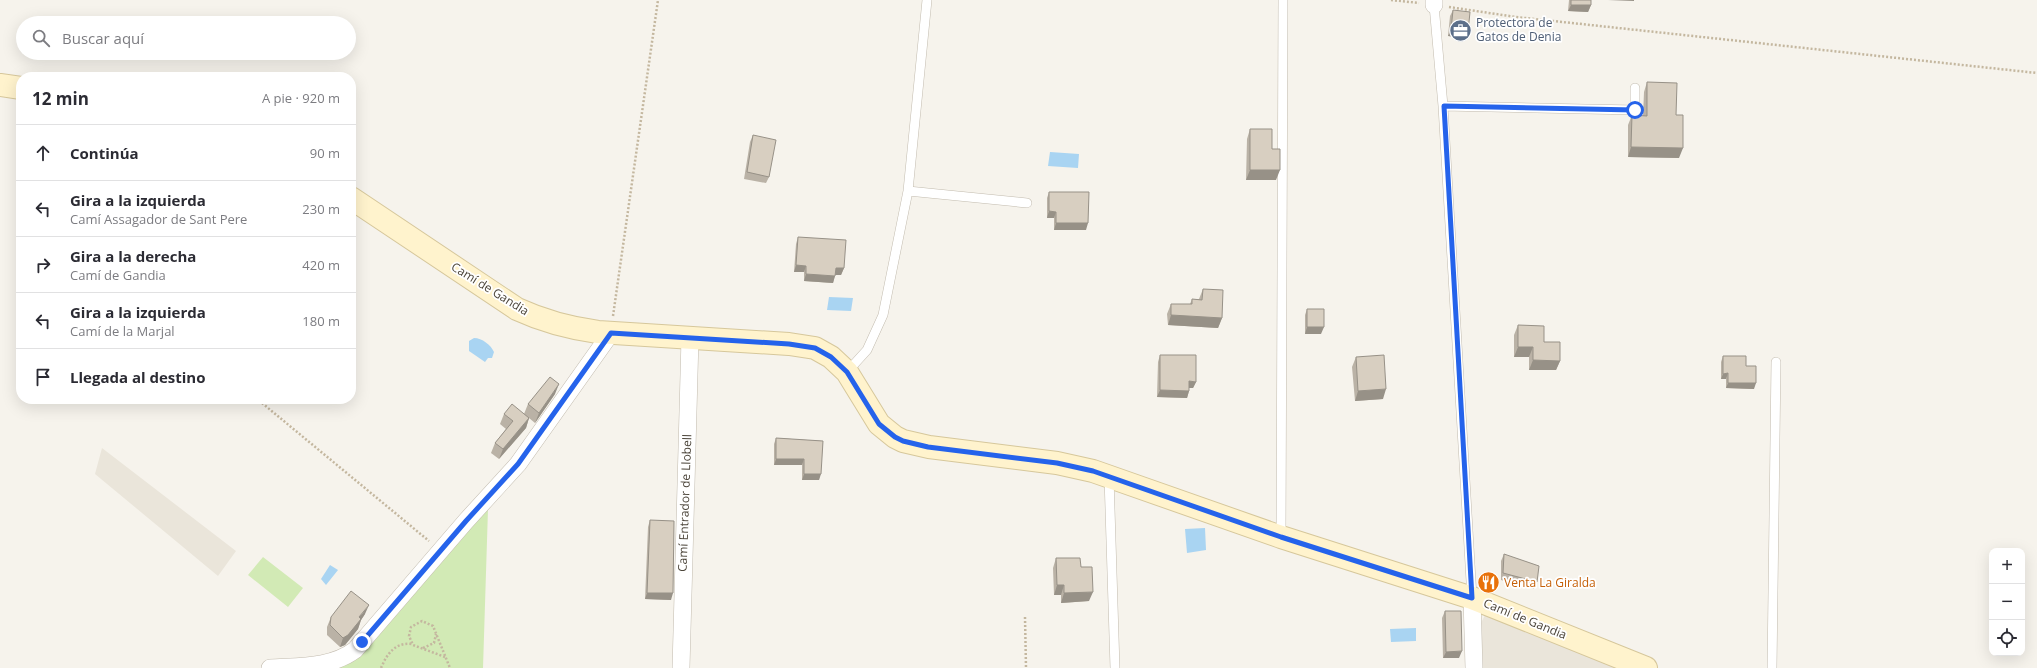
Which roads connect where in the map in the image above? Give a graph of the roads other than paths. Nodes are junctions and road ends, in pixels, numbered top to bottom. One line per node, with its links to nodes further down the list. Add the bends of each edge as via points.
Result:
1 (927, 0): 8 (lane)
2 (1283, 0): 16 (lane)
3 (1434, 2): 7 (lane)
4 (0, 85): 5 (main road)
5 (16, 87)
6 (1635, 88): 7 (lane, via 1635,110)
7 (1444, 106): 17 (lane)
8 (908, 191): 10 (lane); 14 (lane, via 883,315 867,350)
9 (356, 201): 11 (main road, Camí de Gandia, via 517,309 554,324)
10 (1027, 203)
11 (611, 333): 12 (main road, Camí de Gandia); 18 (street, via 529,450 349,655 335,662 319,665)
12 (690, 338): 14 (main road, Camí de Gandia, via 806,346 827,354); 19 (street, Camí Entrador de Llobell)
13 (1776, 362): 23 (lane)
14 (847, 372): 15 (main road, Camí de Gandia, via 879,424 903,441 928,447 1057,463)
15 (1109, 476): 16 (main road, Camí de Gandia); 20 (lane)
16 (1281, 537): 17 (main road, Camí de Gandia)
17 (1472, 598): 21 (street); 22 (main road, Camí de Gandia)
18 (270, 668)
19 (681, 668)
20 (1115, 668)
21 (1474, 668)
22 (1646, 668)
23 (1772, 668)

